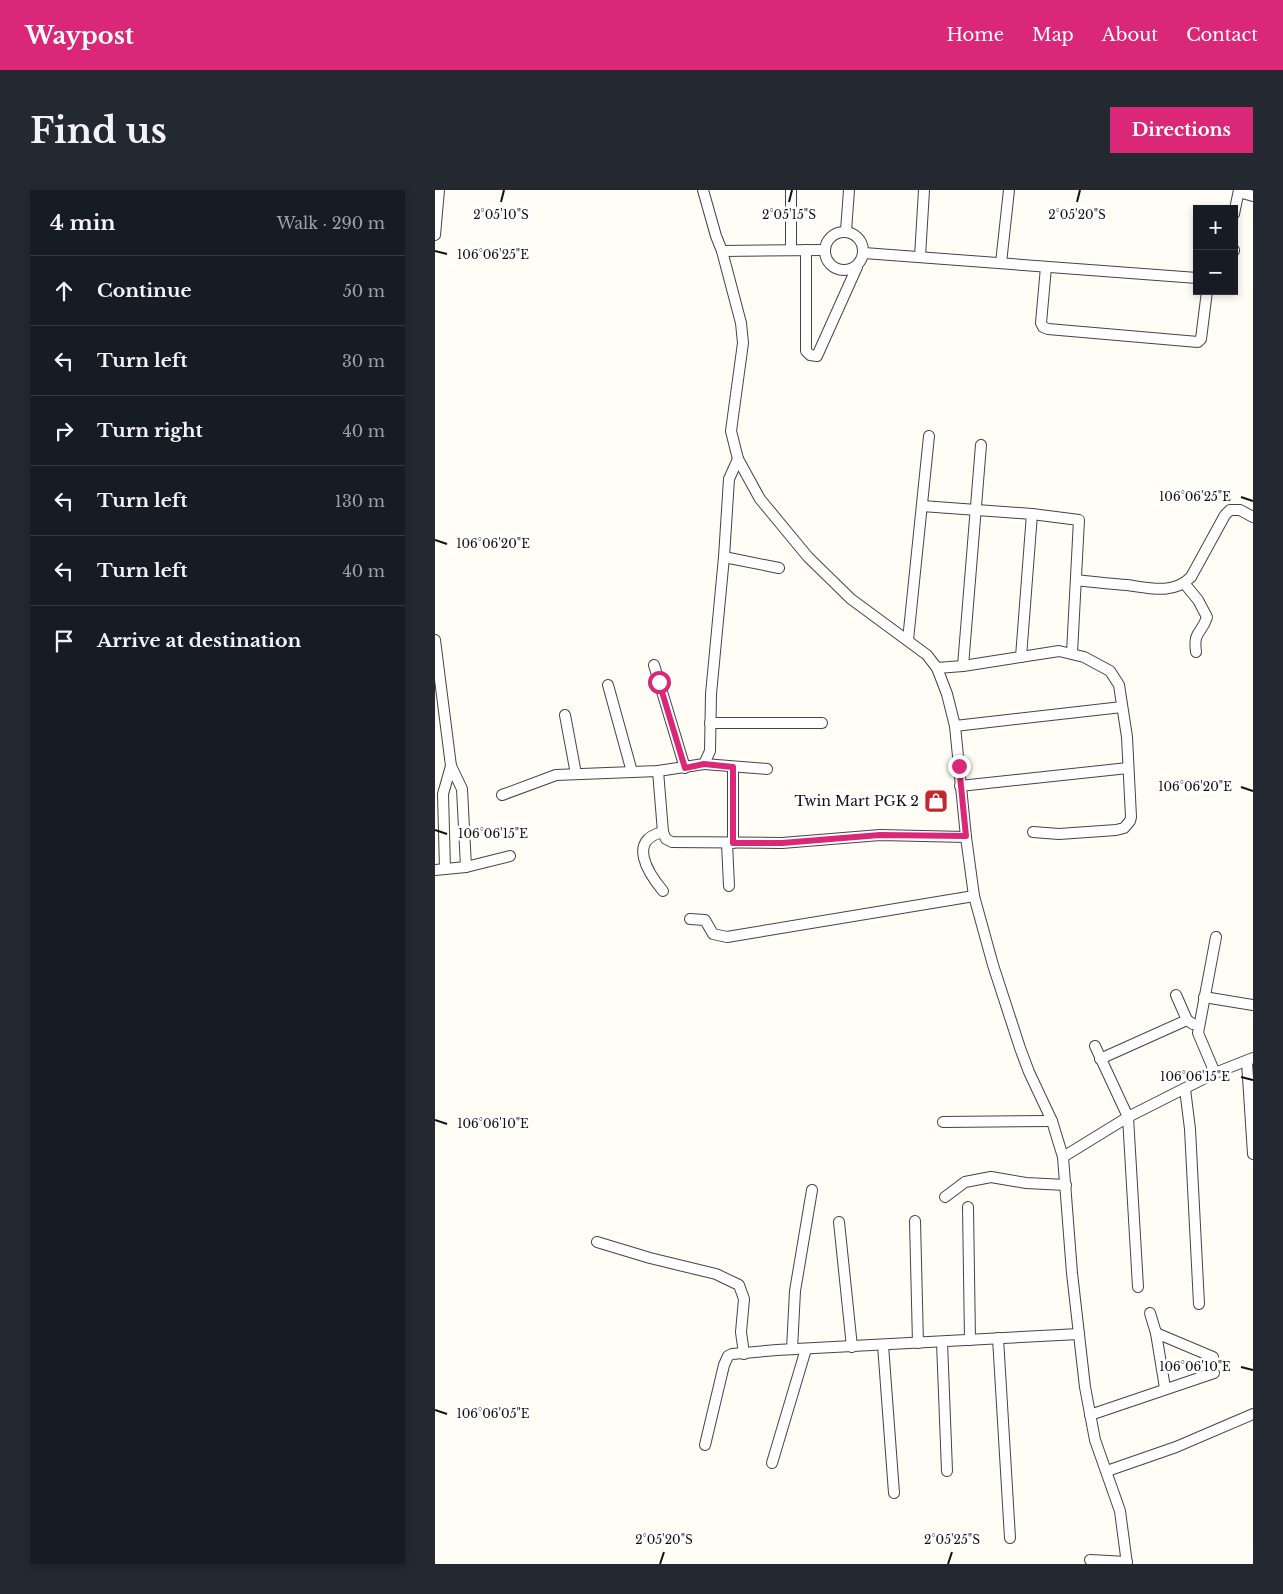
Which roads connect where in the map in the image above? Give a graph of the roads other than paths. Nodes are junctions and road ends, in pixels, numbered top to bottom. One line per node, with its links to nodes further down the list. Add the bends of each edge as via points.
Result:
1 (439, 190): 11 (street)
2 (703, 190): 15 (street)
3 (791, 190): 12 (street)
4 (849, 190): 10 (street)
5 (924, 190): 17 (street)
6 (1009, 190): 18 (street)
7 (1239, 191): 8 (street); 9 (street)
8 (1253, 196)
9 (1236, 205)
10 (846, 231): 14 (street, via 831,236); 16 (street, via 859,238)
11 (435, 235)
12 (791, 250): 13 (street); 15 (street)
13 (806, 250): 14 (street); 19 (street, via 806,351 810,355 817,356)
14 (824, 250): 19 (street, via 829,264 842,271)
15 (723, 251): 25 (street, via 743,343 731,431)
16 (864, 253): 17 (street); 19 (street)
17 (919, 257): 18 (street)
18 (1001, 263): 20 (street)
19 (857, 266)
20 (1046, 267): 21 (street); 22 (street, via 1041,323 1048,329 1199,342)
21 (1193, 278)
22 (1206, 295)
23 (929, 436): 26 (street)
24 (981, 445): 27 (street)
25 (738, 459): 30 (street, via 729,480); 35 (street, via 759,498 808,557 851,599)
26 (921, 506): 27 (street); 35 (street)
27 (975, 510): 28 (street); 40 (street)
28 (1032, 514): 32 (street, via 1079,520); 38 (street)
29 (1253, 516): 33 (street, via 1240,510 1230,510)
30 (724, 557): 31 (street); 45 (street)
31 (779, 568)
32 (1076, 580): 33 (street, via 1150,589); 37 (street)
33 (1184, 583): 36 (street, via 1207,617 1195,638)
34 (435, 640): 49 (street)
35 (908, 640): 41 (street)
36 (1197, 652)
37 (1072, 653): 38 (street, via 1059,651); 43 (street, via 1110,671 1119,686)
38 (1021, 657): 40 (street)
39 (653, 665): 51 (street)
40 (963, 666): 41 (street)
41 (937, 668): 47 (street)
42 (608, 684): 55 (street)
43 (1122, 707): 47 (street); 52 (street)
44 (565, 716): 56 (street)
45 (709, 723): 46 (street); 48 (street, via 710,751)
46 (822, 723)
47 (955, 726): 57 (street)
48 (704, 764): 50 (street); 51 (street)
49 (451, 766): 64 (street, via 462,789); 65 (street, via 443,794)
50 (733, 767): 53 (street); 62 (street)
51 (685, 768): 54 (street)
52 (1128, 768): 57 (street); 60 (street, via 1131,816 1127,826 1059,834)
53 (767, 769)
54 (658, 771): 55 (street); 59 (street)
55 (632, 772): 56 (street)
56 (576, 774): 58 (street, via 549,776)
57 (960, 786): 61 (street)
58 (502, 795)
59 (663, 832): 62 (street, via 665,839 672,842); 67 (street, via 649,837 643,854)
60 (1033, 832)
61 (966, 836): 62 (street, via 880,835 782,843); 68 (street)
62 (730, 843): 66 (street)
63 (510, 856): 64 (street)
64 (467, 867): 65 (street)
65 (440, 870)
66 (729, 886)
67 (663, 891)
68 (974, 896): 69 (street, via 727,937 713,934 705,920); 83 (street, via 1020,1048)
69 (690, 919)
70 (1216, 937): 72 (street)
71 (1176, 995): 74 (street)
72 (1204, 997): 73 (street); 75 (street)
73 (1253, 1005)
74 (1187, 1020): 75 (street); 77 (street)
75 (1198, 1028): 79 (street, via 1199,1038)
76 (1095, 1046): 77 (street)
77 (1100, 1059): 81 (street)
78 (1250, 1060): 79 (street); 82 (street)
79 (1215, 1073): 80 (street)
80 (1185, 1089): 81 (street); 95 (street, via 1191,1129)
81 (1128, 1117): 86 (street); 94 (street)
82 (1252, 1117): 85 (street)
83 (1052, 1121): 84 (street); 86 (street)
84 (943, 1122)
85 (1253, 1154)
86 (1063, 1157): 87 (street)
87 (1066, 1186): 89 (street, via 991,1177 965,1182); 98 (street)
88 (812, 1190): 105 (street, via 795,1291)
89 (945, 1197)
90 (968, 1207): 100 (street)
91 (915, 1221): 102 (street)
92 (839, 1222): 104 (street)
93 (597, 1242): 107 (street, via 716,1274 739,1285 744,1299 741,1332)
94 (1138, 1287)
95 (1199, 1304)
96 (1150, 1313): 97 (street)
97 (1155, 1333): 108 (street); 110 (street)
98 (1079, 1334): 99 (street); 112 (street)
99 (998, 1338): 100 (street); 118 (street)
100 (970, 1340): 101 (street)
101 (942, 1342): 102 (street); 115 (street)
102 (918, 1343): 103 (street)
103 (883, 1345): 104 (street); 117 (street)
104 (852, 1347): 106 (street)
105 (792, 1349): 106 (street); 107 (street)
106 (806, 1349): 114 (street)
107 (744, 1354): 113 (street, via 732,1354 726,1359)
108 (1213, 1357)
109 (1214, 1373): 110 (street)
110 (1165, 1388): 112 (street)
111 (1253, 1414): 116 (street, via 1176,1447)
112 (1090, 1415): 116 (street)
113 (705, 1445)
114 (772, 1463)
115 (947, 1471)
116 (1107, 1471): 120 (street, via 1120,1511)
117 (894, 1493)
118 (1010, 1538)
119 (1090, 1560): 120 (street)
120 (1127, 1563)

